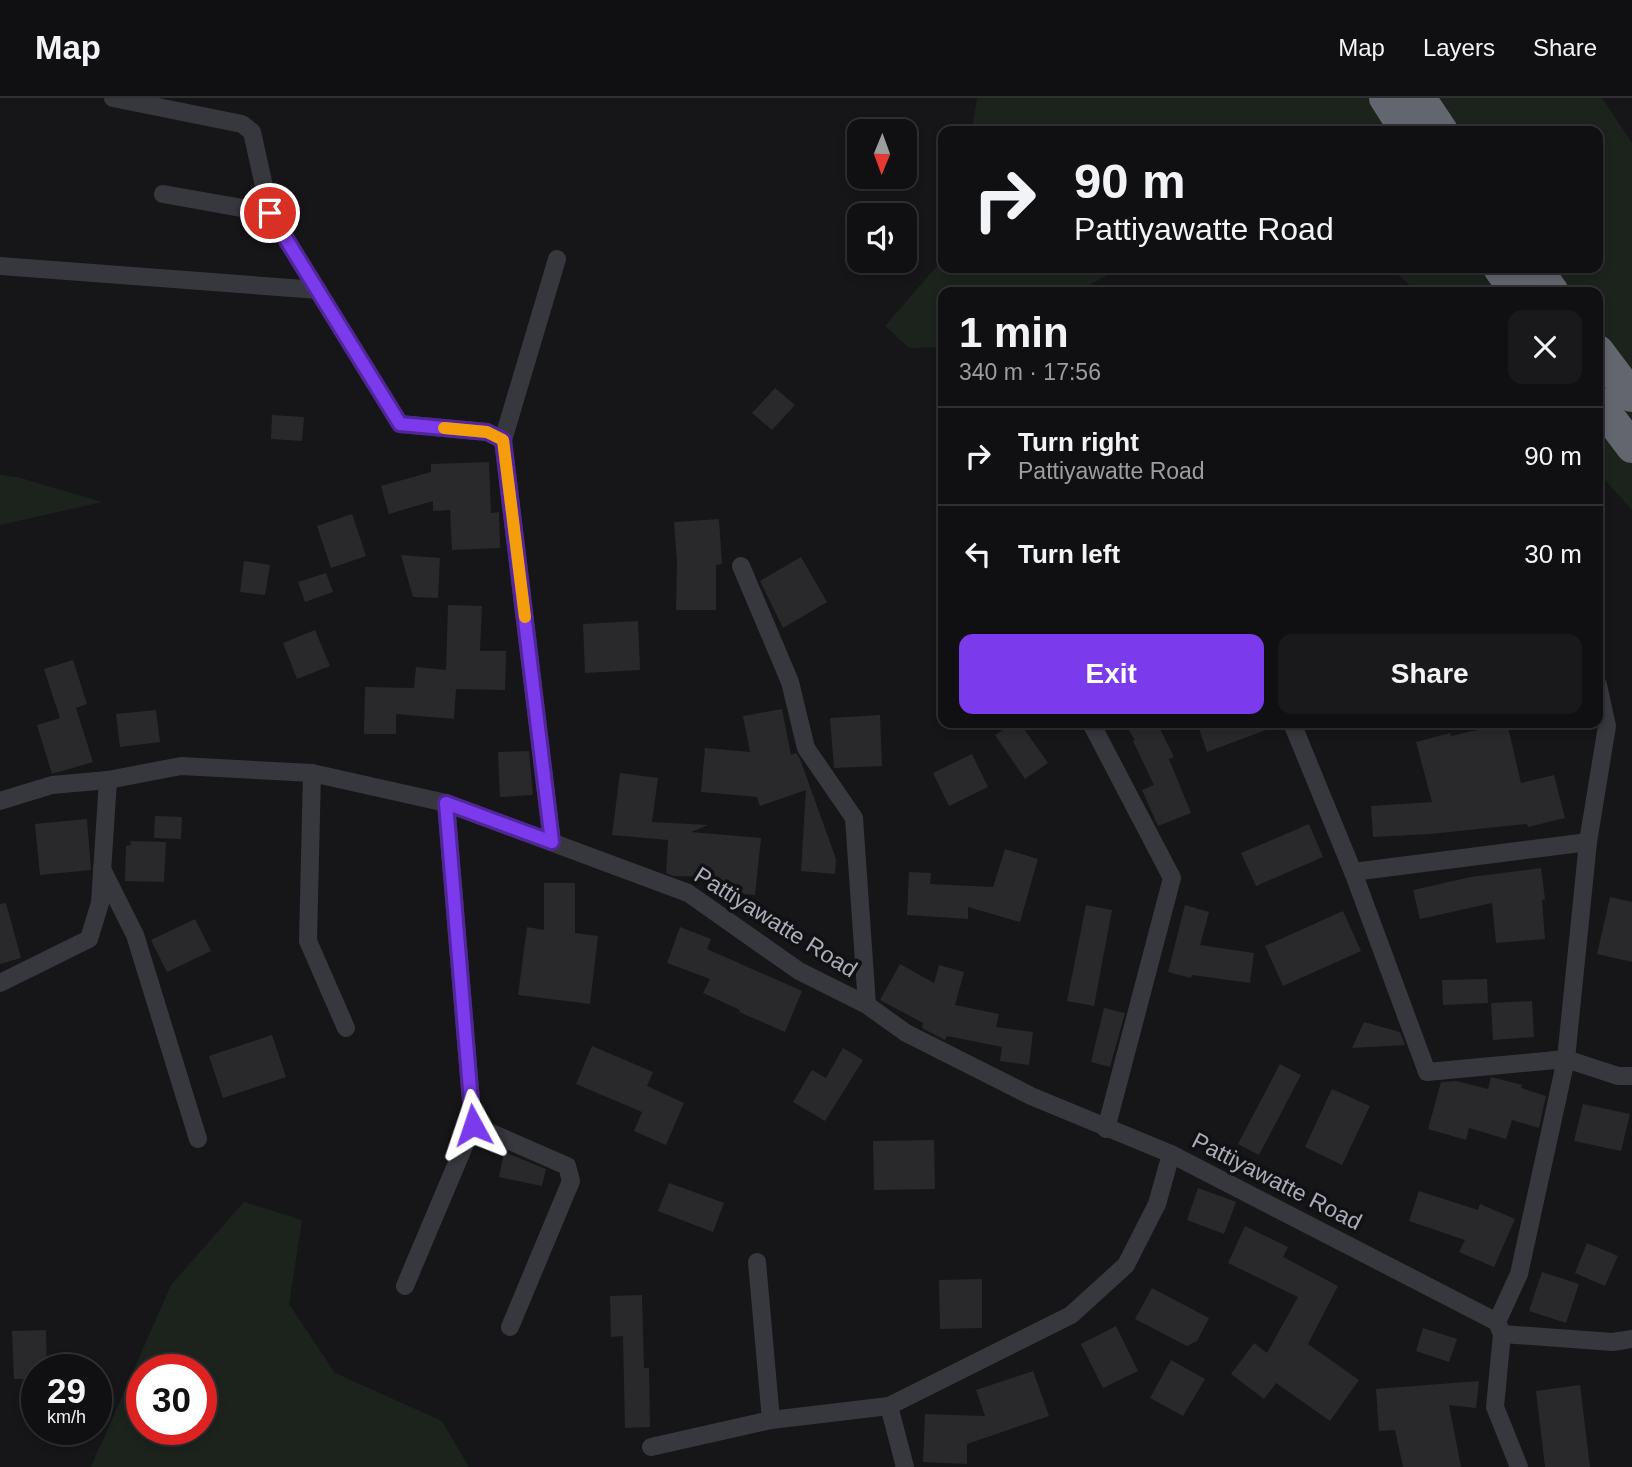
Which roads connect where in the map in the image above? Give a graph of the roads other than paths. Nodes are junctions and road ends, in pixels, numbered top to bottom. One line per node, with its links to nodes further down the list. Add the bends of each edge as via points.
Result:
1 (113, 98): 7 (street, via 242,124 252,132)
2 (1385, 98): 4 (highway)
3 (1420, 98): 5 (highway)
4 (1403, 126)
5 (1439, 126)
6 (163, 194): 7 (street)
7 (270, 213): 10 (street)
8 (557, 259): 14 (street)
9 (0, 267): 10 (street)
10 (318, 290): 14 (street, via 400,424 487,432)
11 (1603, 358): 12 (highway)
12 (1632, 397)
13 (1603, 409): 15 (highway)
14 (503, 440): 24 (street)
15 (1632, 447)
16 (741, 566): 29 (street, via 790,682 806,748 854,818)
17 (1603, 708): 25 (street, via 1607,726)
18 (1094, 728): 34 (street, via 1172,878)
19 (1294, 728): 27 (street)
20 (312, 773): 21 (street, Pattiyawatte Road, via 181,766); 23 (street, Pattiyawatte Road); 30 (street, via 308,941)
21 (108, 779): 22 (street, Pattiyawatte Road, via 52,785); 26 (street)
22 (0, 801)
23 (446, 803): 24 (street, Pattiyawatte Road); 33 (street)
24 (552, 842): 29 (street, Pattiyawatte Road, via 688,893 799,971)
25 (1588, 842): 27 (street); 31 (street)
26 (101, 867): 28 (street, via 100,903 89,939); 35 (street, via 135,935)
27 (1353, 872): 31 (street, via 1427,1072)
28 (0, 984)
29 (867, 1005): 34 (street, Pattiyawatte Road, via 906,1033)
30 (346, 1028)
31 (1566, 1059): 32 (street); 40 (street, via 1519,1274)
32 (1632, 1076)
33 (473, 1125): 38 (street); 39 (street, via 567,1166 571,1181)
34 (1107, 1129): 36 (street, Pattiyawatte Road)
35 (198, 1139)
36 (1171, 1154): 40 (street, Pattiyawatte Road); 42 (street, via 1157,1204 1126,1265 1071,1315)
37 (757, 1262): 43 (street)
38 (405, 1286)
39 (510, 1327)
40 (1499, 1328): 41 (street, via 1613,1342); 46 (street, via 1495,1407)
41 (1632, 1339)
42 (889, 1406): 43 (street); 45 (street)
43 (771, 1420): 44 (street)
44 (651, 1447)
45 (905, 1467)
46 (1519, 1467)

